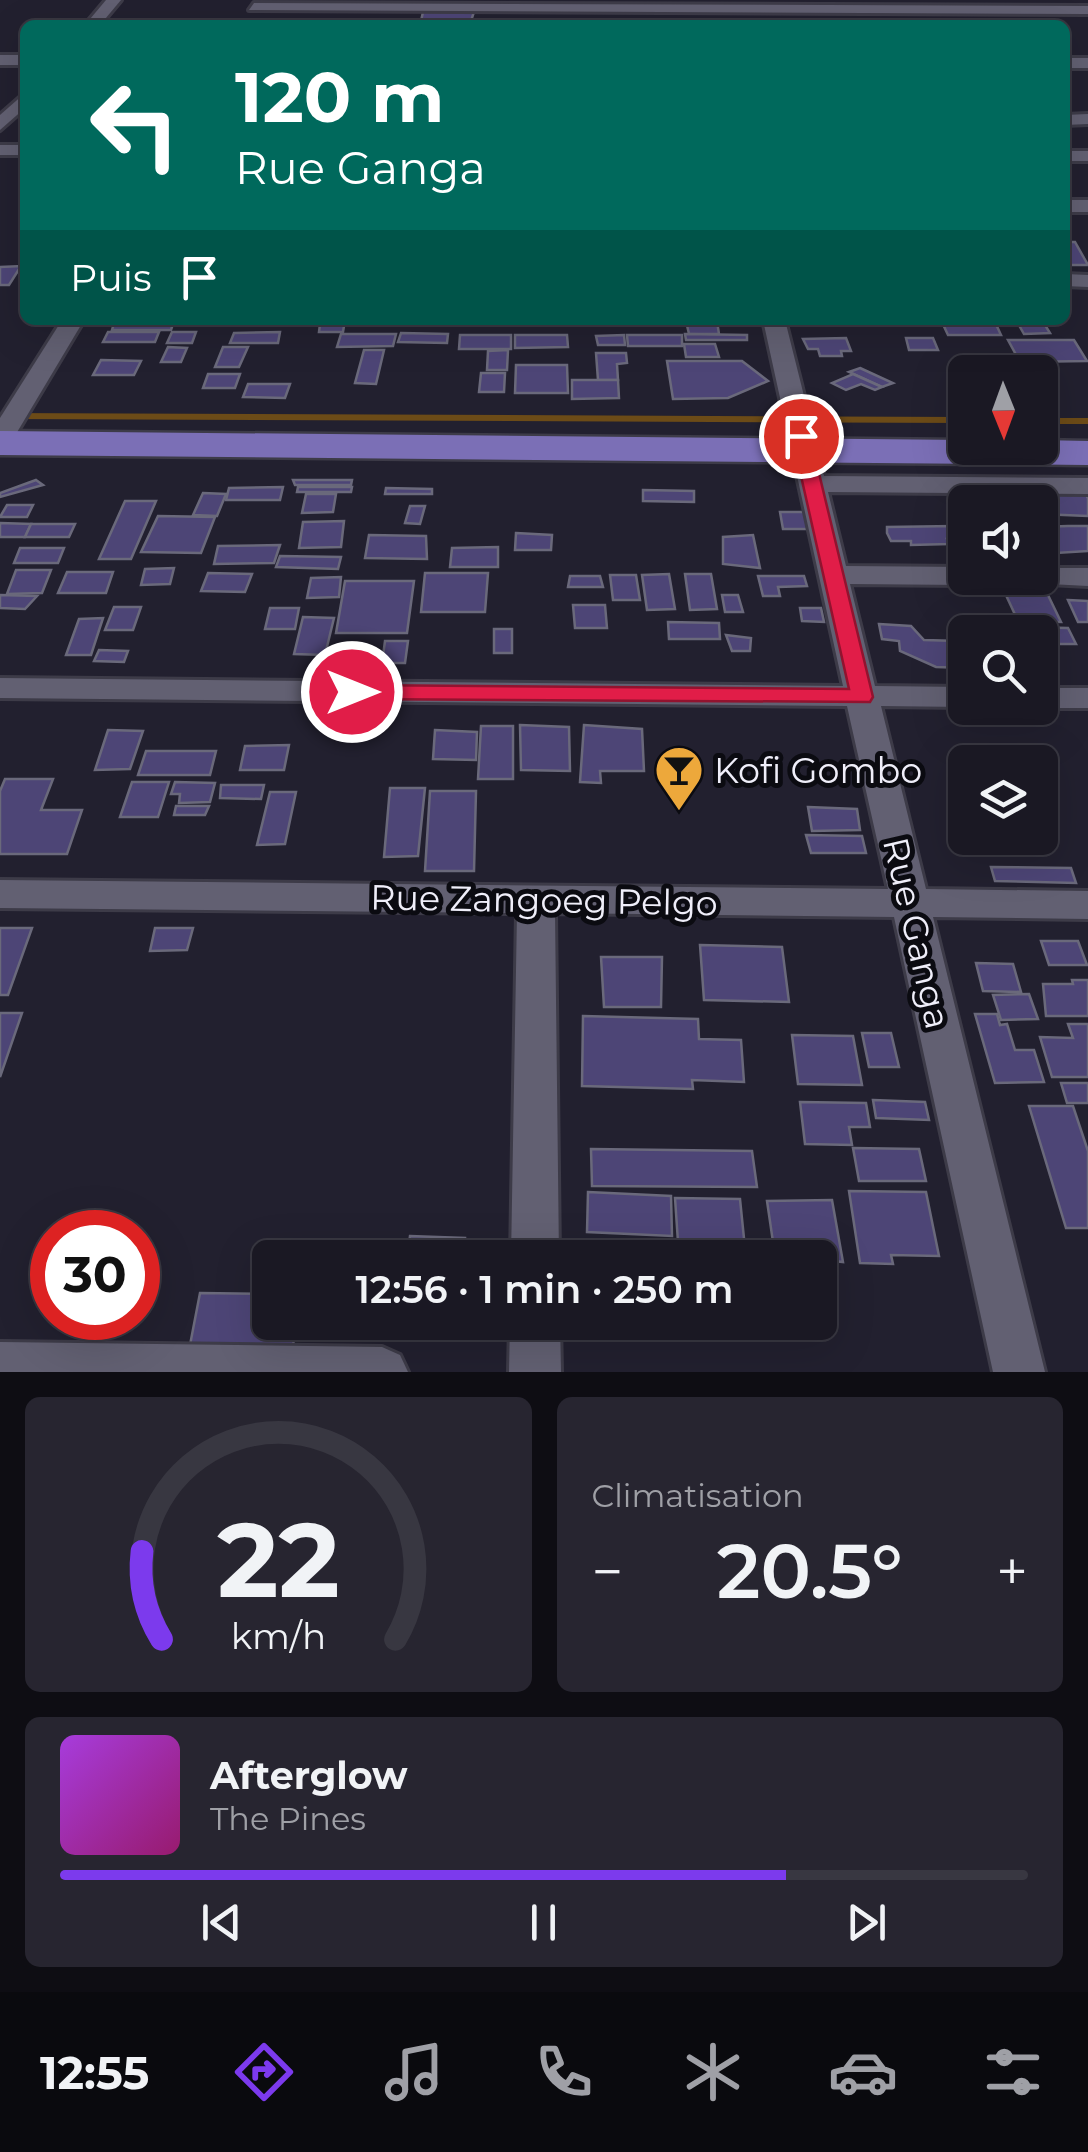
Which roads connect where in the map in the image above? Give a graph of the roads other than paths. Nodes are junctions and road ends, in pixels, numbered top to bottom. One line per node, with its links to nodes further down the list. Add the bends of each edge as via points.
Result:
1 (114, 0): 8 (street)
2 (261, 4): 3 (street)
3 (410, 8): 7 (street); 9 (street)
4 (1034, 10): 5 (street); 6 (street); 10 (street)
5 (1088, 10)
6 (704, 11): 7 (street)
7 (553, 17)
8 (96, 20)
9 (406, 20)
10 (1003, 20)
11 (20, 103): 12 (street)
12 (0, 125)
13 (54, 325): 16 (street)
14 (70, 325): 16 (street)
15 (775, 325): 21 (street, Rue Ganga)
16 (1, 430): 21 (main road)
17 (1058, 437): 18 (main road)
18 (1088, 437)
19 (948, 439): 21 (main road)
20 (1088, 453): 21 (main road)
21 (806, 457): 22 (street); 23 (street, Rue Ganga)
22 (1088, 486)
23 (833, 575): 24 (street); 28 (street, Rue Ganga)
24 (948, 576)
25 (1058, 577): 26 (street)
26 (1088, 577)
27 (0, 688): 28 (street)
28 (862, 697): 29 (street); 34 (street, Rue Ganga)
29 (948, 697)
30 (1058, 698): 31 (street)
31 (1088, 698)
32 (0, 894): 33 (street, Rue Zangoeg Pelgo)
33 (536, 900): 34 (street, Rue Zangoeg Pelgo); 36 (street)
34 (910, 904): 35 (street, Rue Zangoeg Pelgo); 41 (street, Rue Ganga)
35 (1088, 906)
36 (535, 1240)
37 (535, 1340): 40 (street)
38 (0, 1367): 39 (street)
39 (382, 1372)
40 (535, 1372)
41 (1018, 1372)

